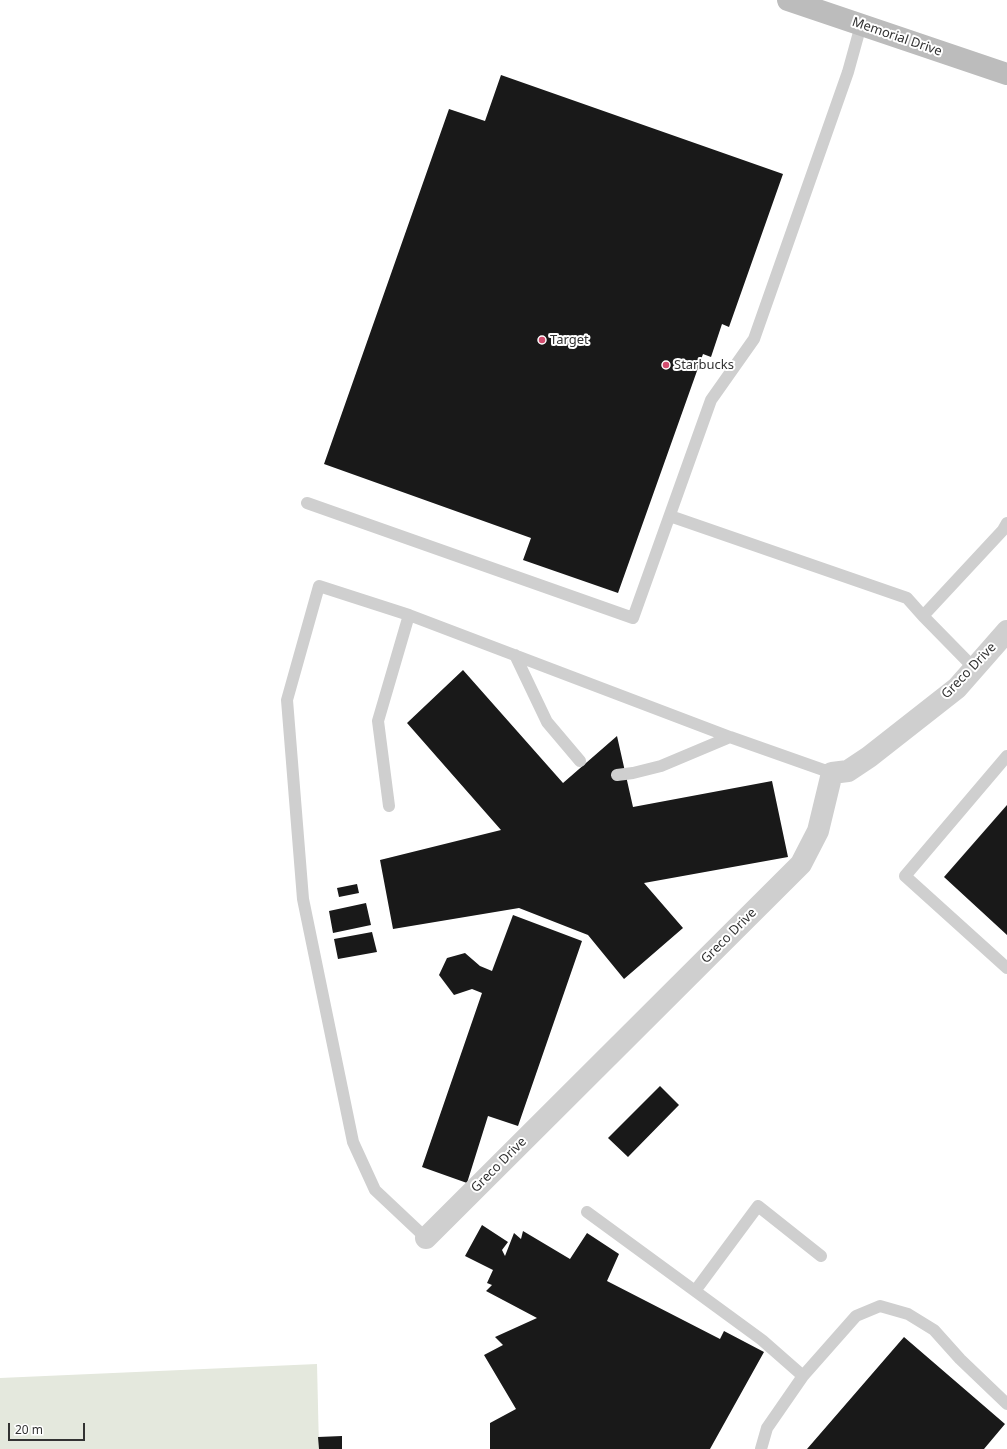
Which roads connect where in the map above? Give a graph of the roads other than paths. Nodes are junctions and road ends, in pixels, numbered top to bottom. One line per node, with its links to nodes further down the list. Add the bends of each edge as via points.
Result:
1 (788, 0): 2 (street, Memorial Drive)
2 (861, 25): 3 (street, Memorial Drive); 5 (lane, via 848,72 754,339 711,400)
3 (1007, 74)
4 (307, 503): 5 (lane, via 634,618)
5 (670, 516): 8 (lane, via 907,598)
6 (1007, 523): 8 (lane)
7 (409, 615): 10 (lane); 17 (lane, via 378,721); 20 (lane, via 319,586 287,700 303,899 353,1142 375,1190)
8 (923, 616): 11 (lane)
9 (1007, 631): 11 (street, Greco Drive)
10 (515, 655): 12 (lane); 14 (lane, via 548,722)
11 (974, 668): 15 (street, Greco Drive, via 957,688 869,757 848,771)
12 (730, 737): 15 (lane); 16 (lane, via 661,766)
13 (1007, 756): 18 (lane, via 905,876)
14 (580, 761)
15 (832, 773): 20 (street, Greco Drive, via 818,831 801,864)
16 (617, 775)
17 (389, 806)
18 (1007, 968)
19 (586, 1212): 22 (lane)
20 (426, 1238)
21 (821, 1256): 22 (lane, via 758,1206)
22 (695, 1291): 23 (lane, via 762,1340)
23 (803, 1376): 24 (lane, via 856,1316 880,1306 908,1314 934,1330); 25 (lane, via 768,1428)
24 (1007, 1404)
25 (761, 1449)

